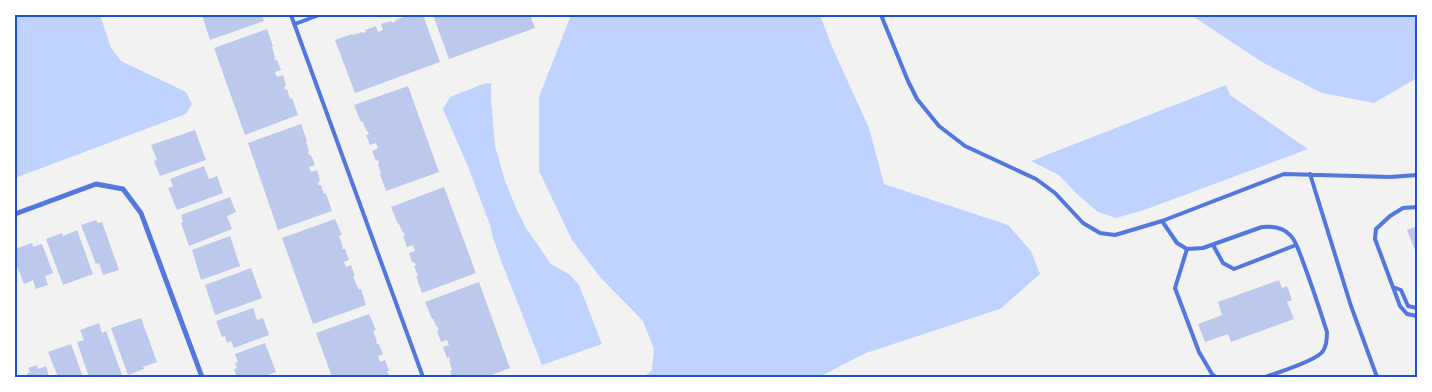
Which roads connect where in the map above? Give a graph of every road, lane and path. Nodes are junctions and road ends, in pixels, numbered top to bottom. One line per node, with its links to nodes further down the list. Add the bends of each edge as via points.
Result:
1 (291, 15): 4 (lane)
2 (319, 15): 4 (lane)
3 (881, 15): 9 (lane, via 917,99 939,126 965,146 1036,179 1055,193 1083,223 1100,233 1115,236)
4 (294, 24): 17 (lane)
5 (1310, 174): 6 (lane); 9 (lane, via 1284,174); 20 (lane)
6 (1417, 175)
7 (1417, 207): 13 (lane, via 1396,211 1376,229 1375,239)
8 (15, 214): 16 (street, via 96,184 123,189 141,212)
9 (1162, 221): 12 (lane, via 1176,243)
10 (1212, 245): 11 (lane, via 1271,226 1291,235); 11 (lane, via 1223,263 1234,269); 12 (lane)
11 (1296, 245): 19 (lane, via 1327,332 1327,341 1323,352 1316,358)
12 (1187, 249): 18 (lane, via 1175,288 1199,352)
13 (1393, 287): 14 (lane, via 1401,290 1408,306); 15 (lane, via 1400,306 1407,314)
14 (1417, 308)
15 (1417, 316)
16 (202, 377)
17 (422, 377)
18 (1216, 377)
19 (1265, 377)
20 (1377, 377)

